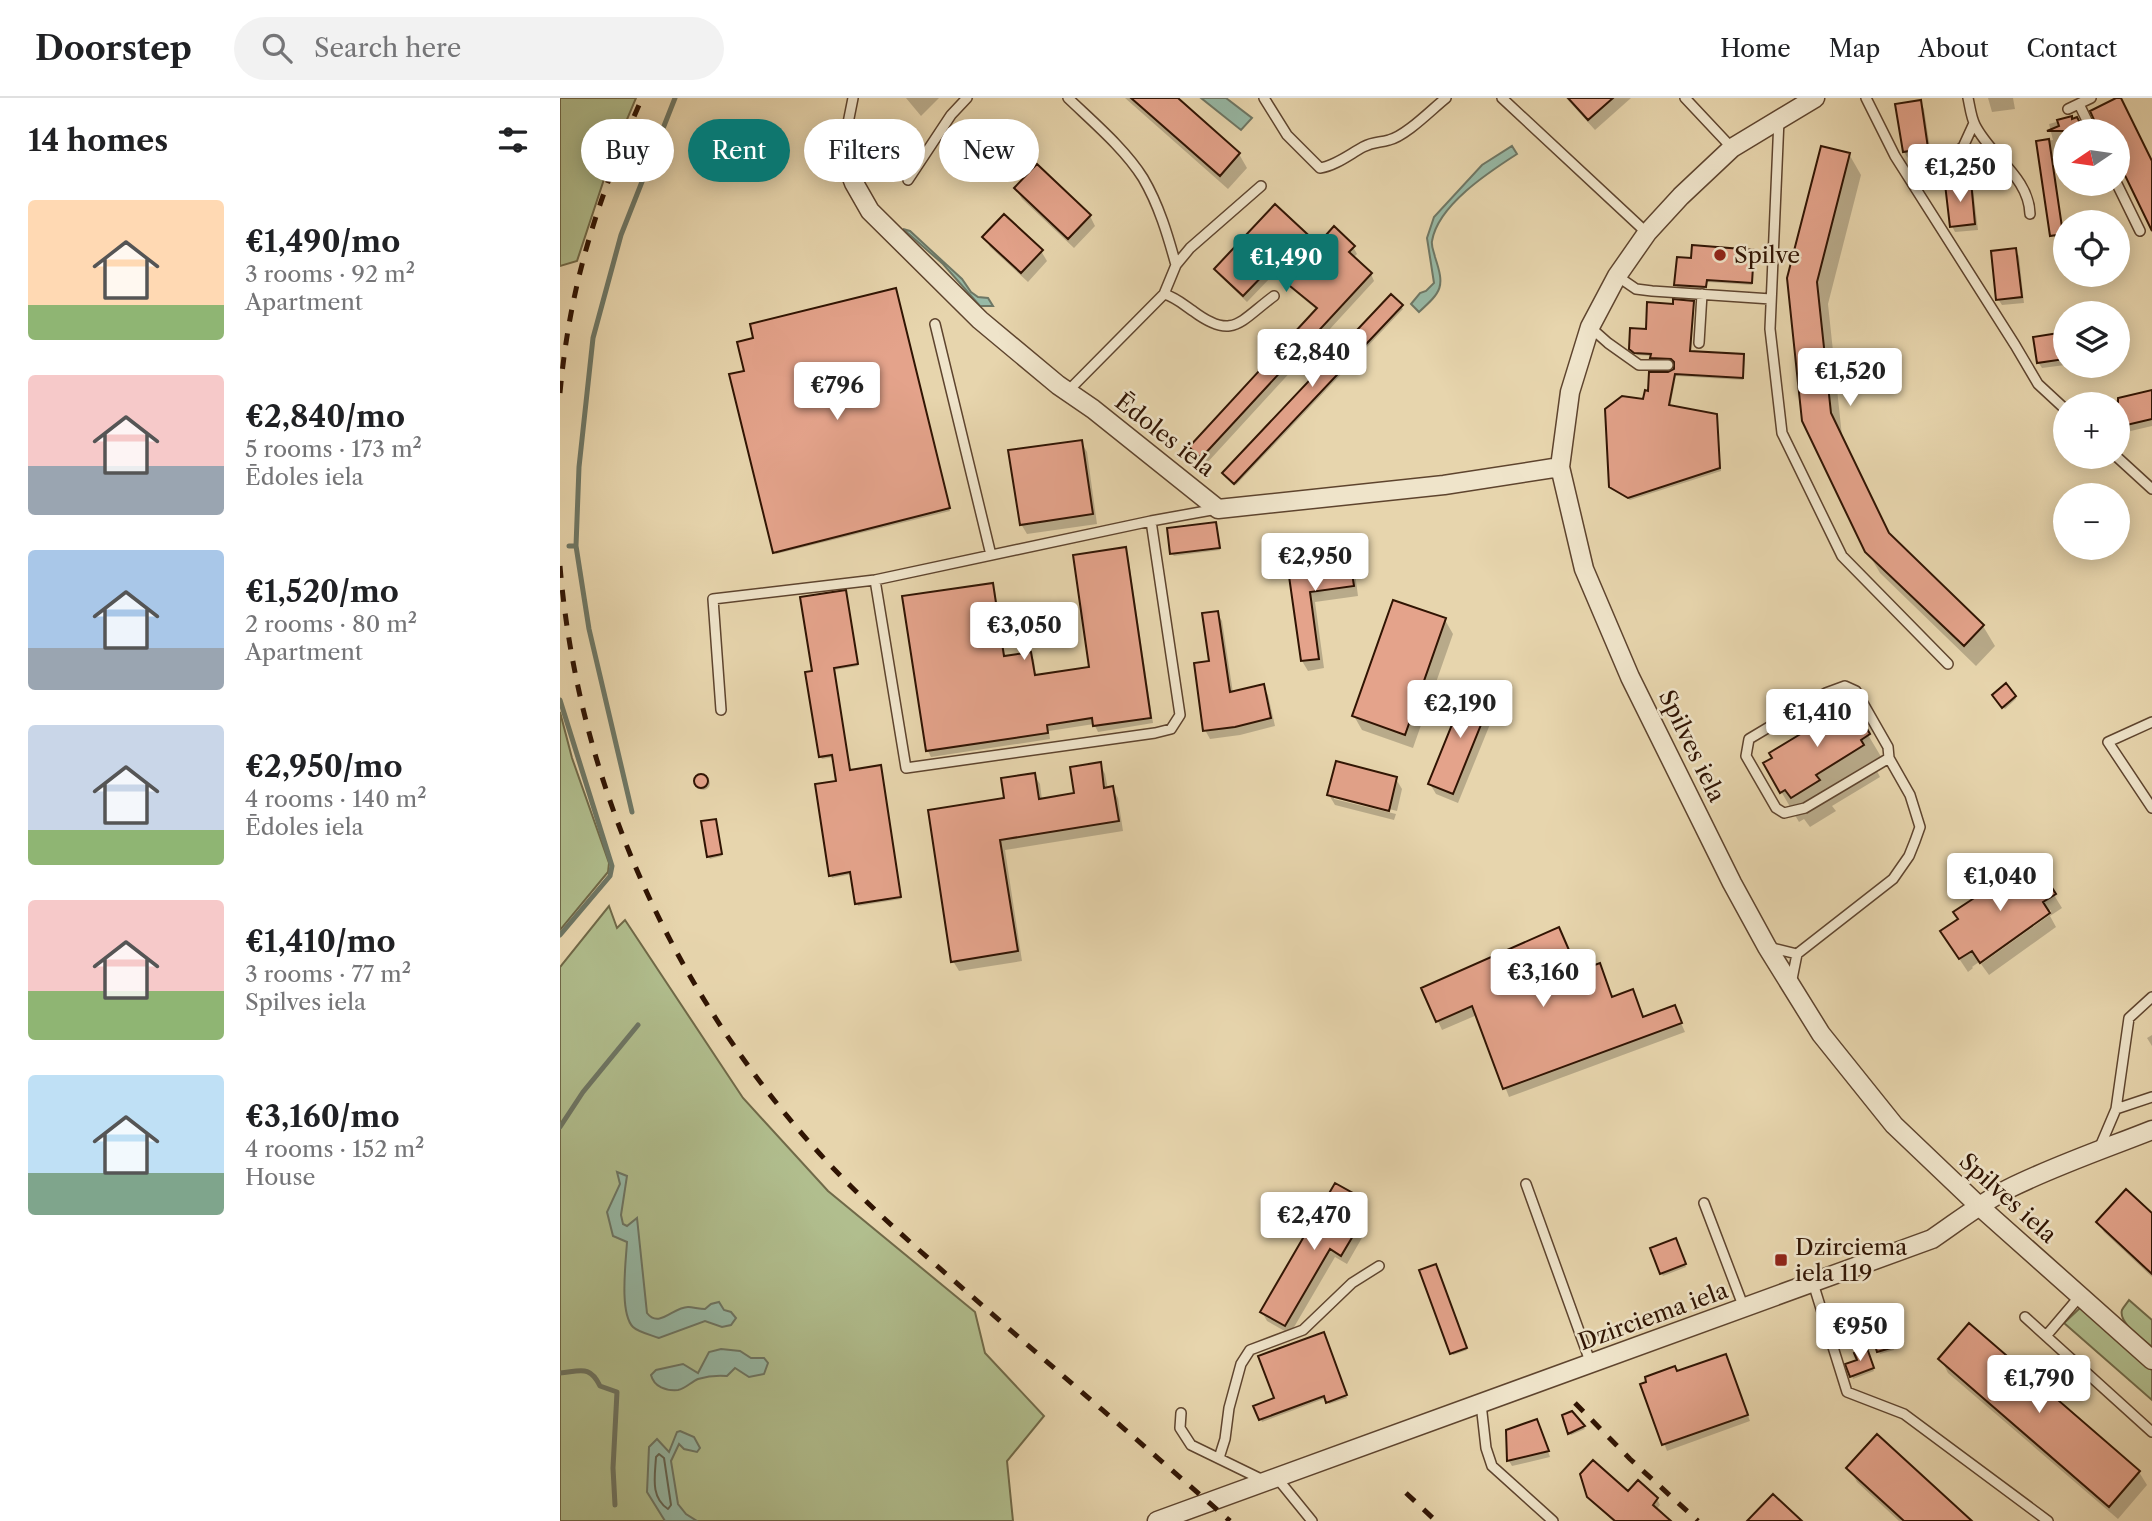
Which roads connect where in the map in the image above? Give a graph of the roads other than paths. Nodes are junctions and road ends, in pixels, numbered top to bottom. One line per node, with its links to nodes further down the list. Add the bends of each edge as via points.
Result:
1 (853, 98): 15 (lane)
2 (967, 98): 19 (lane)
3 (1068, 98): 27 (lane, via 1143,178 1164,223)
4 (1264, 98): 5 (lane, via 1287,135 1320,168 1367,144 1389,141)
5 (1446, 98)
6 (1502, 98): 26 (lane)
7 (1685, 98): 18 (lane)
8 (1815, 98): 14 (street, Spilves iela)
9 (1866, 98): 21 (lane)
10 (1968, 98): 17 (lane)
11 (2091, 98): 12 (lane)
12 (2079, 104): 13 (lane); 16 (lane)
13 (2068, 109)
14 (1779, 118): 18 (street, Spilves iela); 32 (lane)
15 (849, 119)
16 (2086, 119)
17 (1974, 123): 21 (lane, via 1963,147); 24 (lane, via 2025,188)
18 (1732, 148): 26 (street, Spilves iela)
19 (925, 155)
20 (854, 182): 37 (street, Ēdoles iela, via 870,211 980,320)
21 (1912, 183): 38 (lane, via 2038,384)
22 (1261, 186): 27 (lane)
23 (2123, 196): 25 (lane)
24 (2030, 215)
25 (2140, 231)
26 (1647, 233): 28 (street, Spilves iela)
27 (1176, 265): 29 (lane)
28 (1617, 276): 30 (lane, via 1636,289); 34 (street, Spilves iela)
29 (1164, 294): 31 (lane, via 1220,328 1231,328); 37 (lane)
30 (1702, 295): 32 (lane); 35 (lane)
31 (1275, 296)
32 (1771, 299): 46 (lane, via 1782,433 1828,531 1842,556)
33 (935, 324): 44 (lane)
34 (1590, 327): 36 (lane, via 1639,365); 39 (street, Spilves iela, via 1570,392)
35 (1699, 343)
36 (1668, 365)
37 (1067, 392): 42 (street, Ēdoles iela)
38 (2053, 398)
39 (1560, 467): 42 (street, Ēdoles iela, via 1444,485); 51 (street, Spilves iela, via 1584,569 1630,677)
40 (2130, 469): 41 (lane)
41 (2152, 489)
42 (1219, 509): 43 (lane)
43 (1151, 521): 44 (lane); 45 (lane, via 1180,715 1171,729 1155,733 906,768)
44 (991, 555): 45 (lane)
45 (875, 580): 47 (lane, via 713,598)
46 (1948, 664)
47 (721, 710)
48 (2152, 722): 50 (lane, via 2108,742)
49 (1889, 758): 49 (lane, via 1888,747 1856,691 1845,686 1749,739 1746,756 1776,808 1784,813 1805,807); 52 (lane, via 1910,795 1920,827 1909,856 1893,879)
50 (2152, 808)
51 (1767, 947): 52 (lane); 53 (street, Spilves iela)
52 (1797, 954): 53 (lane)
53 (1791, 985): 61 (street, Spilves iela, via 1821,1034 1894,1125)
54 (2152, 997): 56 (lane, via 2129,1018)
55 (2152, 1097): 56 (lane)
56 (2116, 1109): 58 (lane)
57 (2152, 1130): 58 (street, Dzirciema iela)
58 (2099, 1151): 61 (street, Dzirciema iela)
59 (1526, 1184): 69 (lane)
60 (1704, 1203): 65 (lane)
61 (1979, 1206): 63 (street, Dzirciema iela, via 1932,1240); 64 (street, Spilves iela)
62 (1379, 1266): 73 (lane, via 1352,1283 1303,1330 1250,1350 1241,1364)
63 (1813, 1283): 65 (street, Dzirciema iela); 78 (lane, via 1847,1392 1904,1414)
64 (2080, 1296): 67 (lane); 68 (street, Spilves iela)
65 (1744, 1308): 69 (street, Dzirciema iela)
66 (2025, 1317): 67 (lane)
67 (2046, 1336): 72 (lane)
68 (2152, 1360)
69 (1591, 1364): 70 (street, Dzirciema iela)
70 (1482, 1404): 74 (street, Dzirciema iela); 77 (lane, via 1492,1466)
71 (1181, 1413): 73 (lane, via 1184,1437)
72 (2152, 1432)
73 (1219, 1458): 74 (lane)
74 (1272, 1480): 75 (street, Dzirciema iela); 76 (lane)
75 (1157, 1521)
76 (1312, 1521)
77 (1553, 1521)
78 (2048, 1521)

